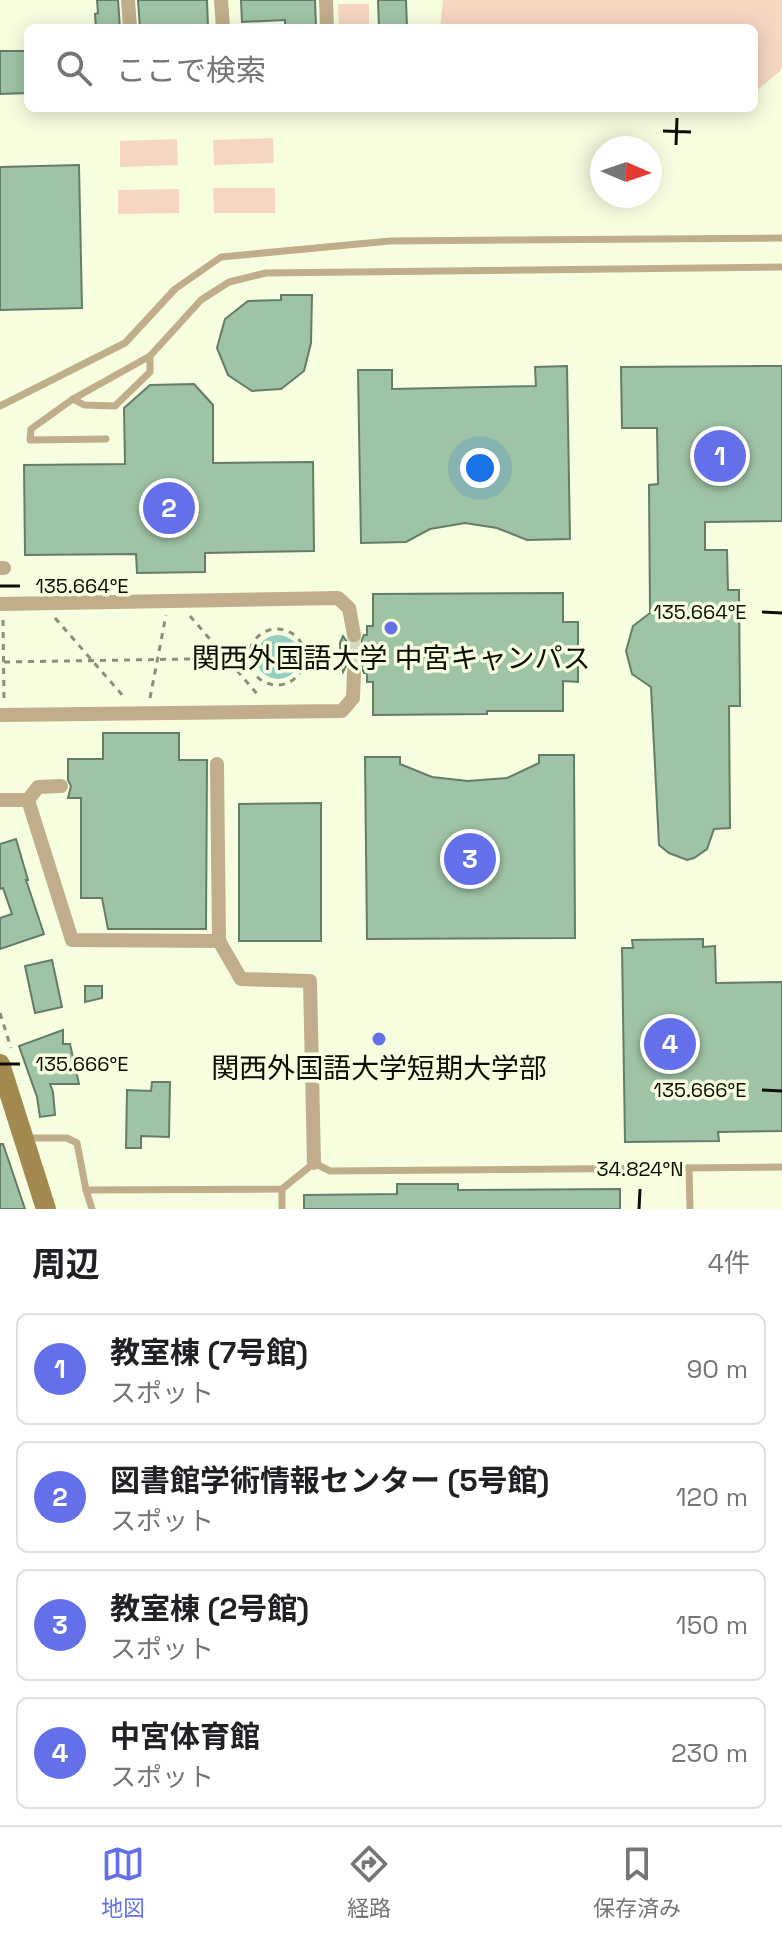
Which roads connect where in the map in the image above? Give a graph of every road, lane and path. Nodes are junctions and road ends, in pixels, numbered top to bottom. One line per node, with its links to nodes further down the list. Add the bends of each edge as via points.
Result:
1 (128, 0): 4 (street)
2 (221, 0): 5 (street)
3 (326, 0): 6 (street)
4 (130, 24)
5 (223, 24)
6 (327, 24)
7 (782, 238): 11 (lane, via 390,241 221,257 175,289 125,343)
8 (782, 267): 9 (lane, via 266,273 229,282 201,300)
9 (150, 356): 10 (lane); 10 (lane, via 150,372 115,406 84,405)
10 (73, 399): 12 (lane, via 31,429 30,440)
11 (0, 406)
12 (106, 439)
13 (173, 601): 14 (street); 16 (street, via 338,598 349,608); 20 (path); 21 (path)
14 (43, 603): 15 (street); 22 (path)
15 (1, 604): 23 (path)
16 (354, 635)
17 (324, 656): 18 (path)
18 (305, 657): 19 (path, via 302,671 278,686 253,672); 19 (path, via 291,633 277,629 263,632 252,643)
19 (249, 658): 20 (path)
20 (227, 659): 21 (path); 25 (path)
21 (157, 660): 22 (path); 26 (path)
22 (92, 661): 23 (path); 26 (path)
23 (4, 662): 27 (path)
24 (354, 672): 25 (street, via 353,698 342,711)
25 (272, 712): 26 (street)
26 (142, 713): 27 (street)
27 (2, 715)
28 (217, 764): 32 (street)
29 (61, 786): 31 (street, via 38,787)
30 (0, 800): 31 (street)
31 (28, 800): 32 (street, via 72,940)
32 (219, 941): 35 (street, via 241,979 310,981)
33 (0, 1064): 34 (main road)
34 (23, 1138): 39 (lane, via 67,1138 77,1143); 40 (main road)
35 (314, 1163): 37 (lane, via 330,1171); 38 (lane)
36 (782, 1167): 37 (lane)
37 (689, 1168): 43 (lane)
38 (282, 1189): 39 (lane); 42 (lane)
39 (86, 1190): 41 (lane)
40 (46, 1209)
41 (92, 1209)
42 (282, 1209)
43 (690, 1209)

